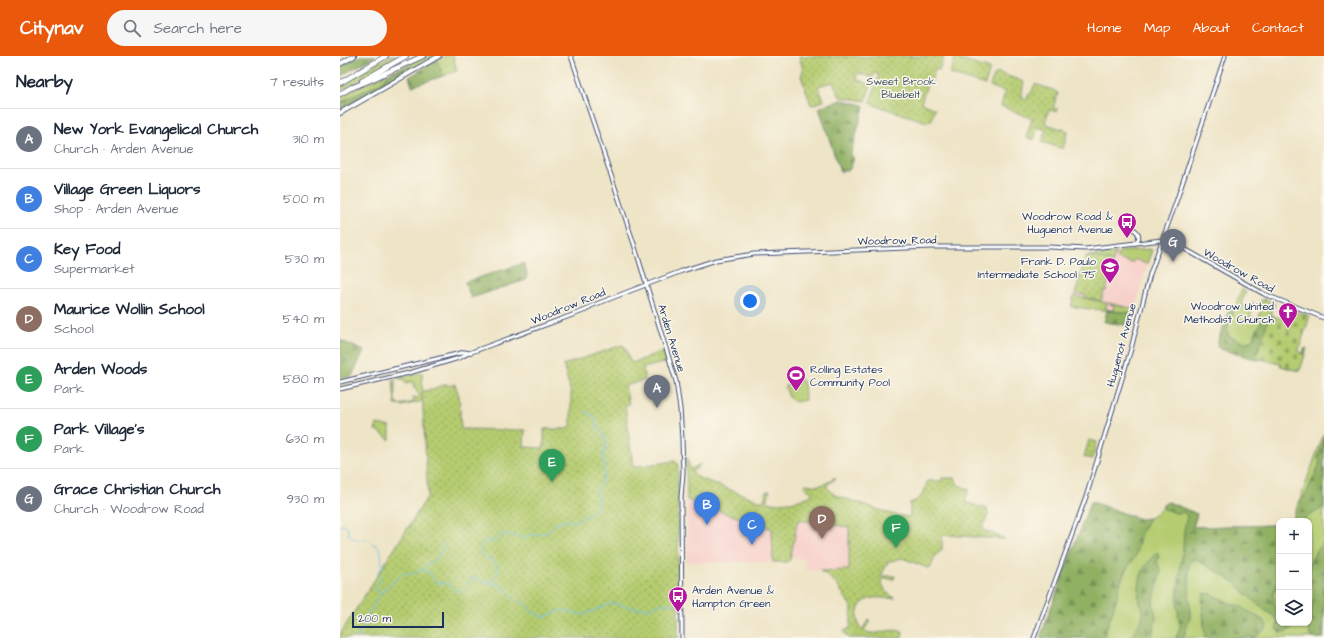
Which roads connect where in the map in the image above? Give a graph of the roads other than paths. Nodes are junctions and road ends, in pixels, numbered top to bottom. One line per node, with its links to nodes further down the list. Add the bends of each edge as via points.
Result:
1 (354, 56): 9 (main road)
2 (381, 56): 10 (highway)
3 (386, 56): 10 (highway)
4 (406, 56): 12 (highway)
5 (423, 56): 12 (highway)
6 (439, 56): 14 (main road)
7 (571, 56): 18 (street, Arden Avenue)
8 (1225, 56): 16 (street, Huguenot Avenue)
9 (340, 64)
10 (354, 74): 11 (highway)
11 (340, 83)
12 (351, 88): 13 (highway)
13 (340, 94)
14 (340, 113)
15 (1135, 230): 17 (street, via 1139,237)
16 (1162, 240): 17 (street, Woodrow Road); 19 (street, Woodrow Road, via 1182,248 1264,294); 24 (street, Huguenot Avenue, via 1148,279 1086,497)
17 (1134, 244): 18 (street, Woodrow Road, via 1086,249 931,247 754,254 716,260)
18 (647, 284): 20 (street, Woodrow Road, via 586,310); 23 (street, Arden Avenue, via 672,365 680,409 683,473)
19 (1324, 318)
20 (469, 353): 21 (street, Woodrow Road); 22 (street, Woodrow Road, via 409,373)
21 (340, 382)
22 (340, 389)
23 (682, 638)
24 (1034, 638)

